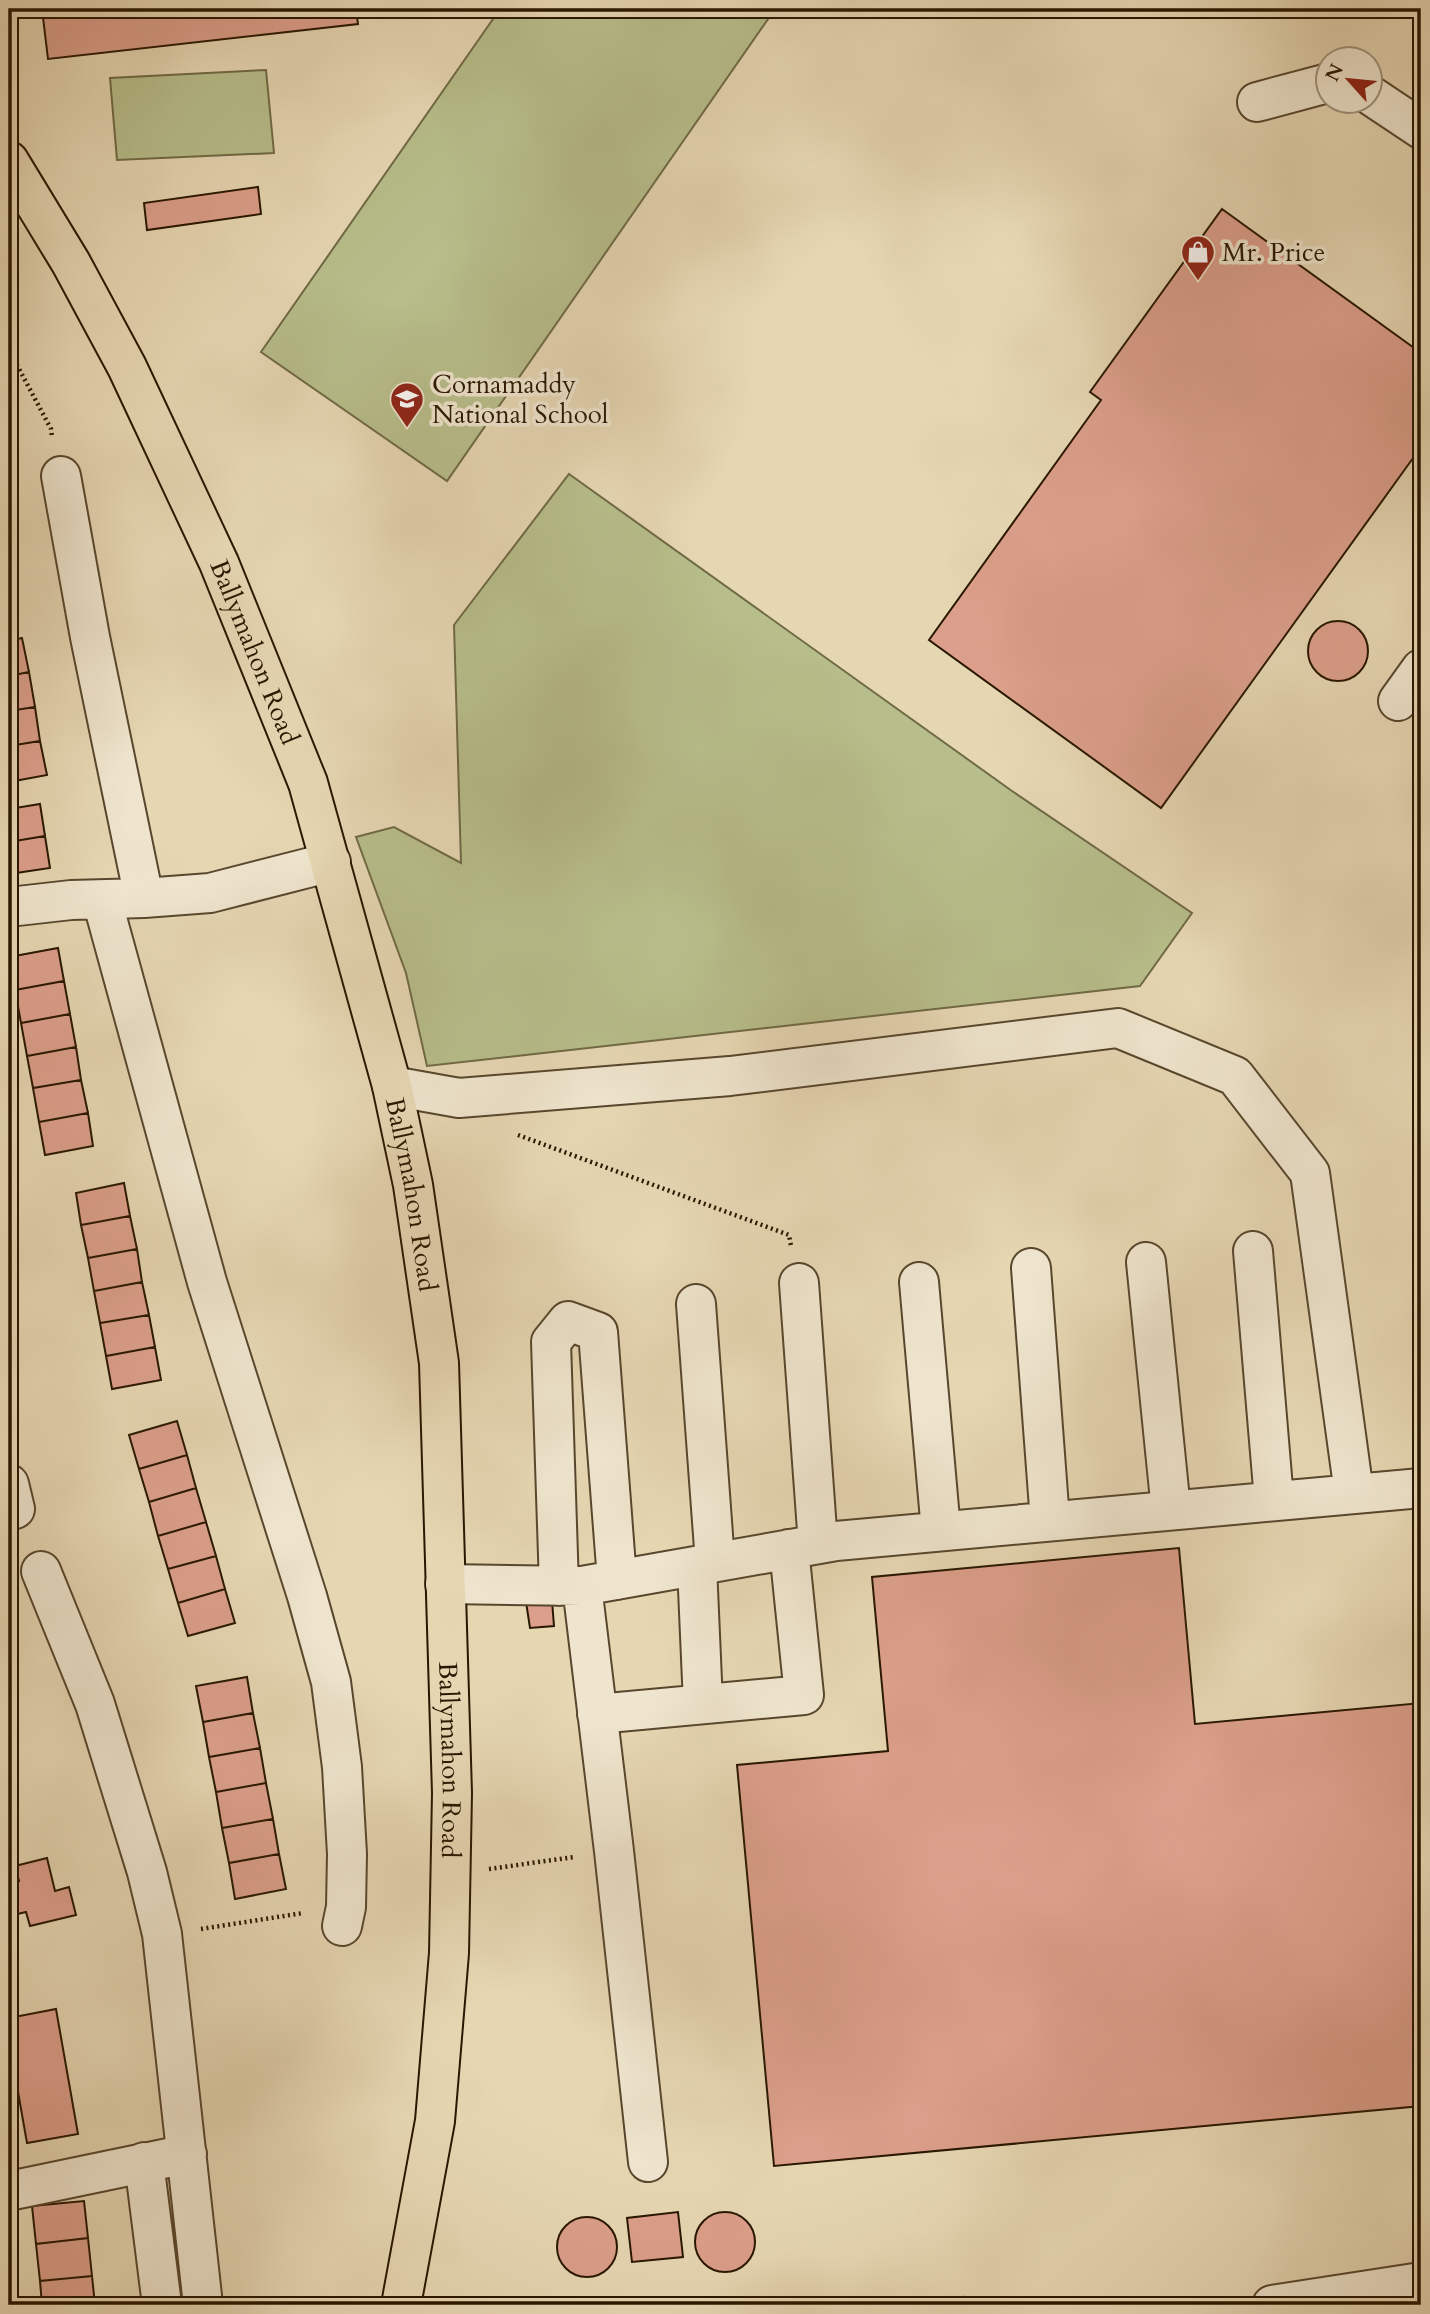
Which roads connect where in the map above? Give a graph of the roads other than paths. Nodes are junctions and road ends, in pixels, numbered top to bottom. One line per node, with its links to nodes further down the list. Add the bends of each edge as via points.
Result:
1 (1314, 87): 2 (street)
2 (1257, 102)
3 (1384, 104): 4 (street)
4 (1421, 129)
5 (9, 161): 9 (main road, Ballymahon Road, via 127,367 219,563 308,783)
6 (61, 476): 10 (street)
7 (1421, 669): 8 (street)
8 (1398, 701)
9 (331, 862): 10 (street, via 210,893); 13 (main road, Ballymahon Road)
10 (144, 898): 11 (street)
11 (102, 900): 12 (street); 33 (street, via 207,1282 331,1682 347,1854)
12 (9, 907)
13 (392, 1086): 21 (street, via 473,1097 730,1076 1118,1028 1234,1076 1310,1173); 29 (main road, Ballymahon Road, via 413,1185 439,1363)
14 (1253, 1251): 22 (street)
15 (1146, 1262): 23 (street)
16 (1031, 1268): 24 (street)
17 (919, 1282): 25 (street)
18 (799, 1283): 26 (street)
19 (696, 1304): 27 (street)
20 (1421, 1489): 21 (street)
21 (1354, 1493): 22 (street)
22 (1274, 1500): 23 (street)
23 (1171, 1510): 24 (street)
24 (1050, 1521): 25 (street)
25 (941, 1531): 26 (street)
26 (803, 1547): 27 (street); 31 (street, via 804,1695)
27 (706, 1564): 30 (street); 31 (street)
28 (41, 1571): 34 (street, via 95,1704 162,1934)
29 (445, 1584): 30 (street); 41 (main road, Ballymahon Road, via 452,1793 449,1954 435,2121)
30 (586, 1584): 30 (street, via 551,1342 568,1321 598,1332); 32 (street)
31 (703, 1704): 32 (street)
32 (597, 1714): 36 (street)
33 (344, 1916)
34 (187, 2154): 35 (street); 40 (street)
35 (144, 2162): 37 (street); 39 (street)
36 (648, 2162)
37 (9, 2191)
38 (1421, 2282): 42 (street)
39 (162, 2305)
40 (203, 2305)
41 (401, 2305)
42 (1272, 2305)

